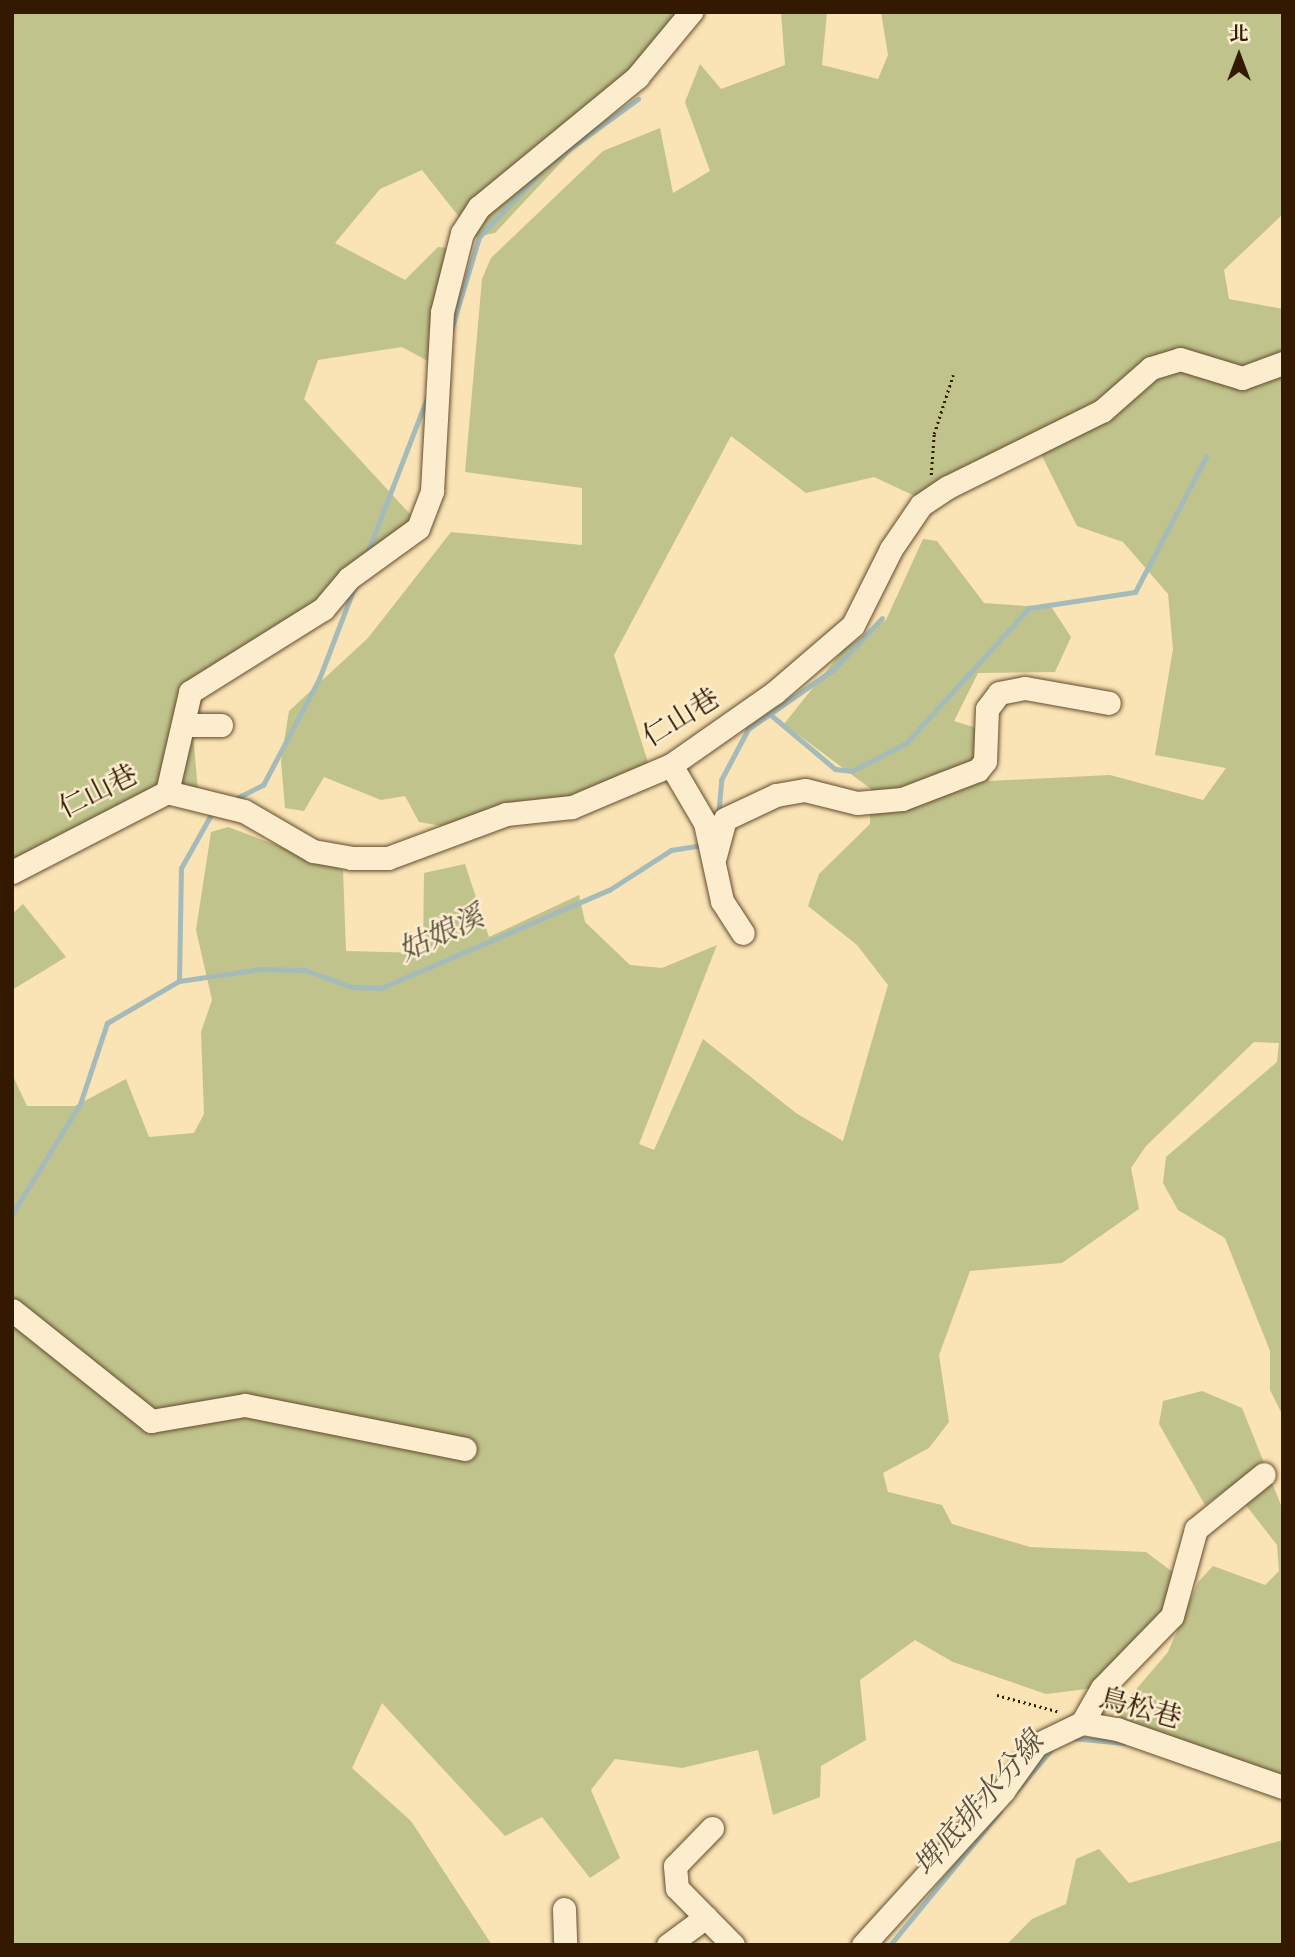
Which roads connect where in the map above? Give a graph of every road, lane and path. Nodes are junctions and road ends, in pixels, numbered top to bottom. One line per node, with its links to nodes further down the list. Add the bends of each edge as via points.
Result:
1 (691, 12): 7 (lane, via 637,77 479,207 462,233 442,312 432,491 418,528 349,578 323,609 209,675 190,692)
2 (1283, 363): 4 (lane, 仁山巷, via 1242,379 1180,359 1151,368 1102,411)
3 (953, 375): 4 (path, via 934,434)
4 (929, 500): 8 (lane, 仁山巷, via 891,549 853,625 775,693)
5 (1109, 703): 10 (lane, via 1025,688 999,693 987,709 978,770 902,799 857,803 805,790 776,795 725,819)
6 (221, 725): 7 (lane)
7 (186, 726): 9 (lane)
8 (671, 765): 9 (lane, 仁山巷, via 572,807 506,814 388,858 313,851 244,811); 10 (lane, via 705,823)
9 (167, 792): 11 (lane, 仁山巷)
10 (715, 856): 12 (lane, via 722,901)
11 (12, 872)
12 (743, 933)
13 (12, 1310): 14 (lane, via 151,1421 245,1405)
14 (465, 1449)
15 (1264, 1474): 17 (lane, via 1196,1529 1172,1616 1102,1688)
16 (997, 1695): 17 (path)
17 (1082, 1723): 18 (lane, 鳥松巷, via 1117,1729); 25 (lane, 鳥松巷, via 1036,1745 1003,1791)
18 (1283, 1787)
19 (712, 1828): 21 (lane, via 675,1866 677,1888)
20 (564, 1909): 22 (lane)
21 (706, 1917): 23 (lane); 24 (lane)
22 (565, 1945)
23 (668, 1945)
24 (733, 1945)
25 (863, 1945)

